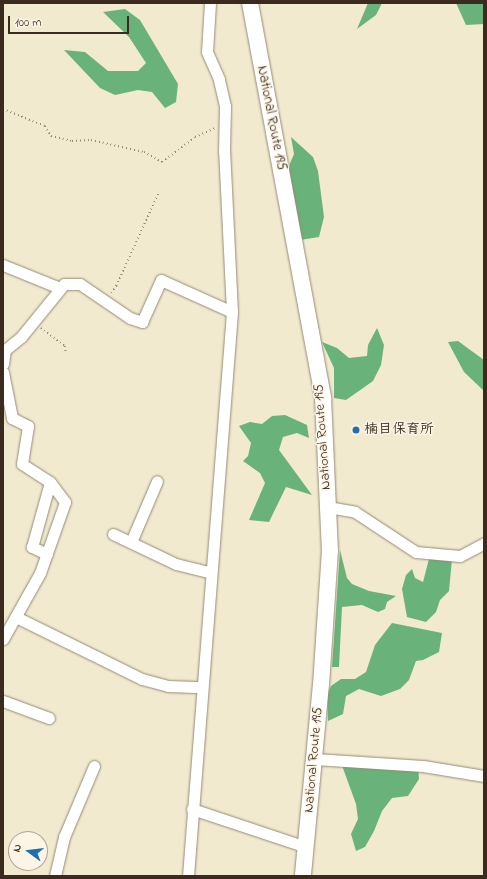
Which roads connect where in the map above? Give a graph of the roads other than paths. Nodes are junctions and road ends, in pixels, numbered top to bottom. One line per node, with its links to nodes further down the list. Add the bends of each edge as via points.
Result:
1 (210, 3): 5 (street, via 207,52 219,79 225,106)
2 (250, 3): 10 (highway, National Route 195, via 323,398)
3 (3, 265): 4 (street)
4 (60, 288): 5 (street, via 64,284 80,284 130,318 142,322 160,280); 6 (street, via 32,323 5,350)
5 (232, 312): 15 (street)
6 (3, 364)
7 (3, 372): 9 (street, via 12,418 28,426 22,464)
8 (157, 481): 12 (street)
9 (50, 482): 14 (street, via 65,502); 14 (street, via 32,547)
10 (328, 508): 13 (street, via 355,512 416,552 460,556); 21 (highway, National Route 195, via 330,550 327,620)
11 (113, 534): 12 (street)
12 (131, 542): 15 (street, via 176,564)
13 (484, 543)
14 (47, 554): 16 (street)
15 (211, 573): 18 (street)
16 (16, 616): 17 (street); 18 (street, via 142,679 168,686)
17 (3, 639)
18 (202, 687): 24 (street)
19 (3, 700): 20 (street)
20 (49, 718)
21 (315, 759): 23 (street, via 423,766); 25 (highway, National Route 195)
22 (94, 766): 26 (street, via 64,837)
23 (484, 776)
24 (192, 809): 25 (street); 27 (street)
25 (306, 847): 28 (highway, National Route 195)
26 (55, 876)
27 (188, 876)
28 (303, 876)

